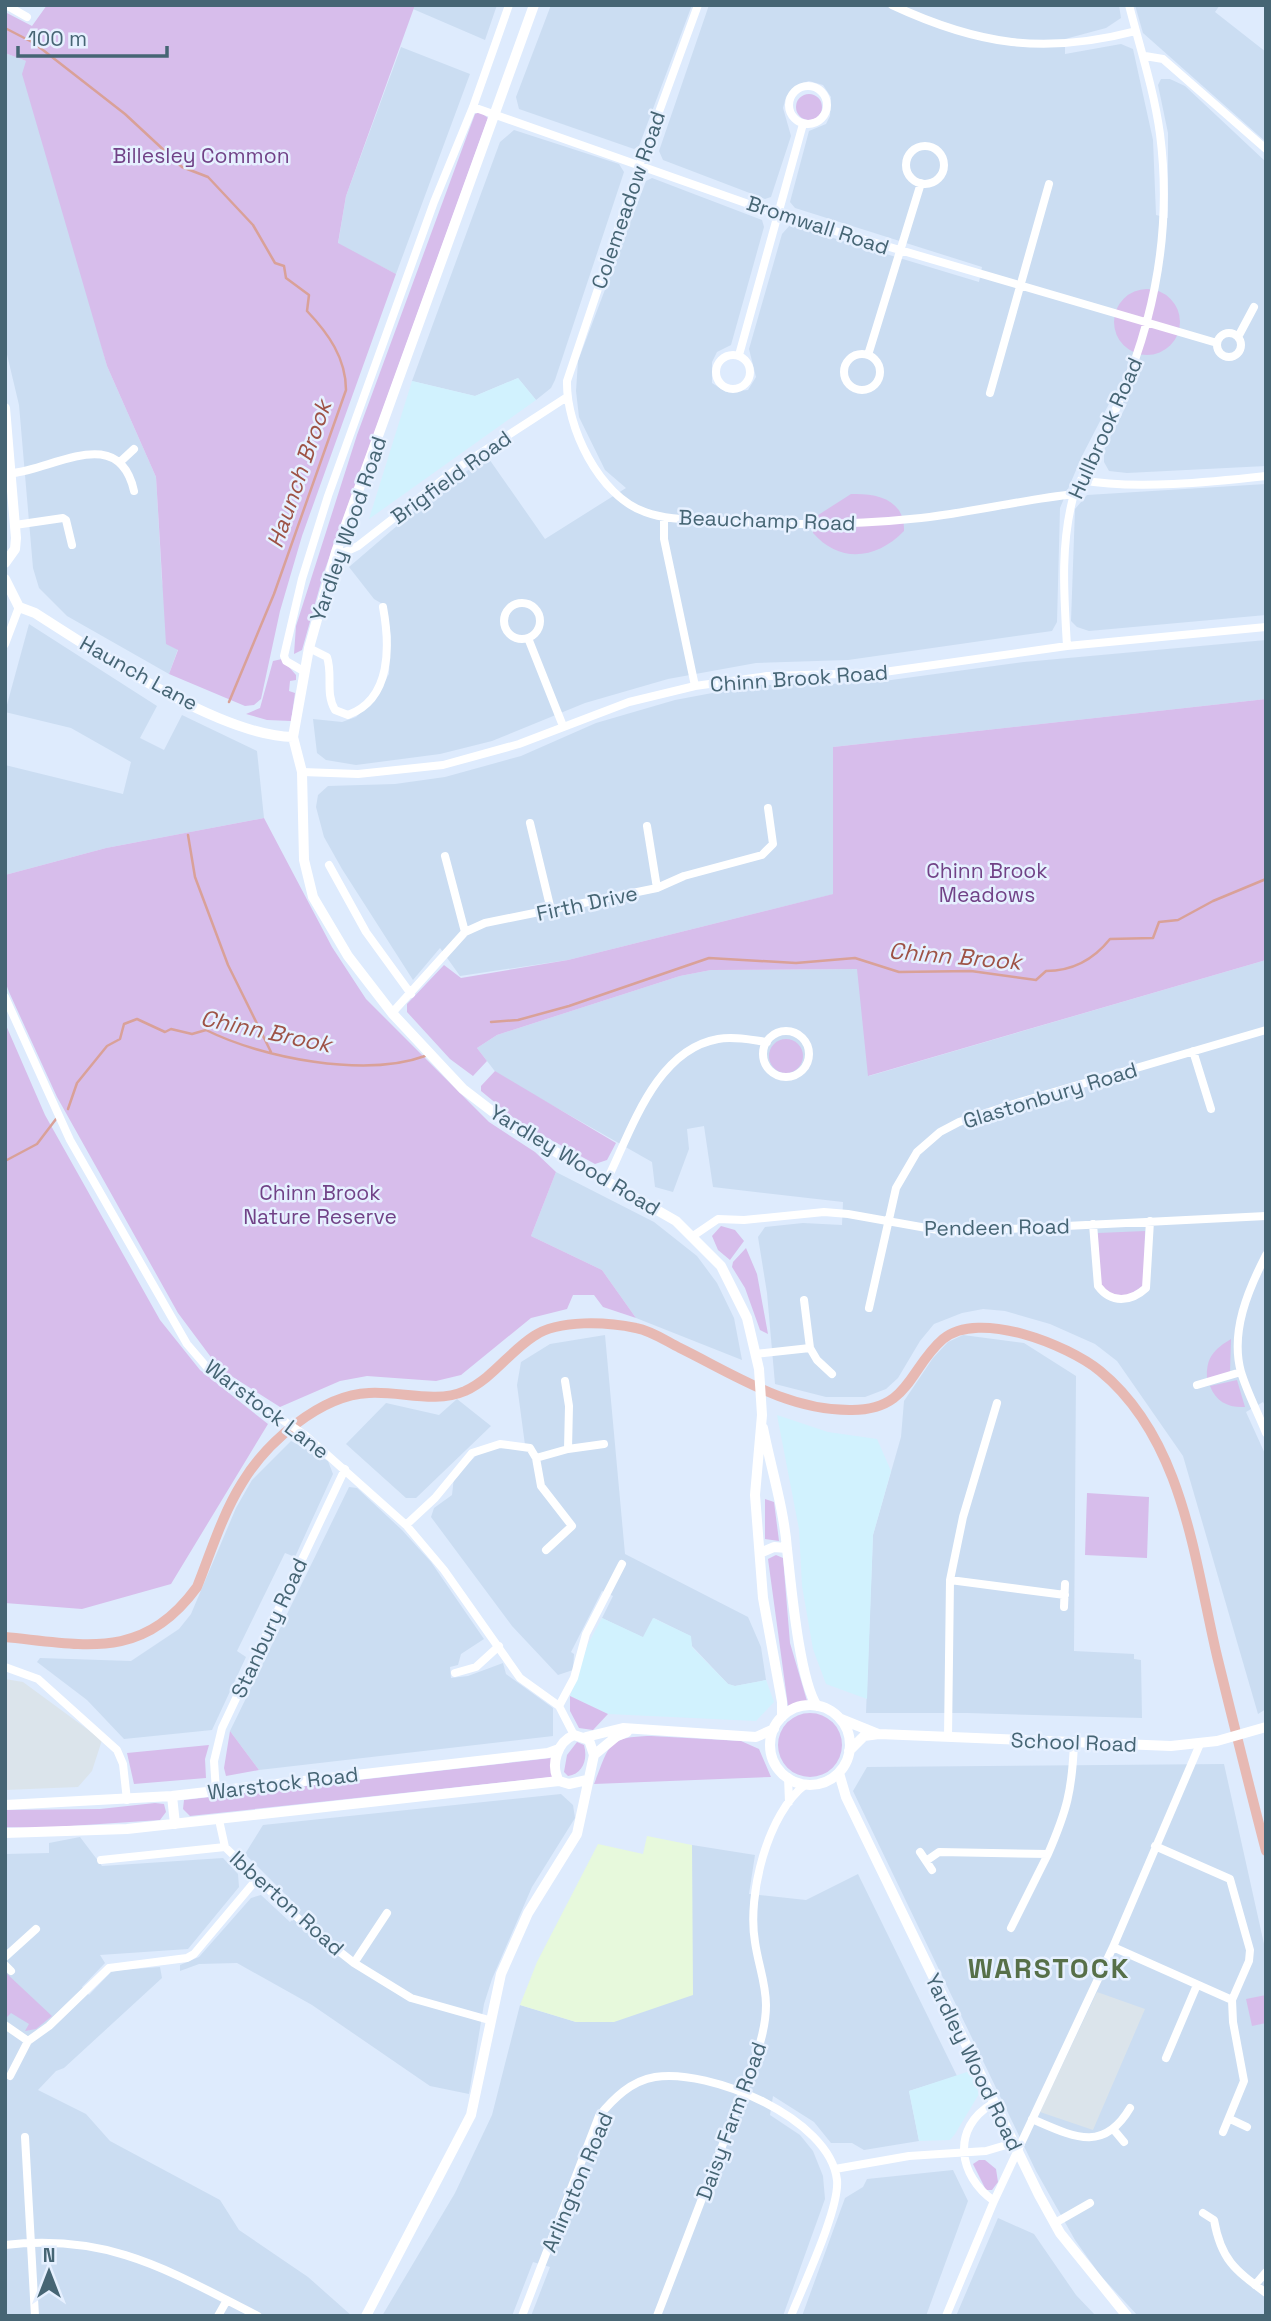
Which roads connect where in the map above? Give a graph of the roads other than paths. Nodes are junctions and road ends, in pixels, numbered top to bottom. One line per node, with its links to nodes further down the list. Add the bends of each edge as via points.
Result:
1 (6, 5): 7 (street)
2 (509, 5): 10 (street)
3 (534, 5): 11 (street, Yardley Wood Road)
4 (698, 5): 14 (street, Colemeadow Road)
5 (892, 5): 8 (street, via 979,36 1025,45 1059,46)
6 (1129, 5): 8 (street, Hullbrook Road)
7 (27, 17)
8 (1136, 31): 9 (street, Hullbrook Road)
9 (1144, 57): 13 (street, via 1163,59); 21 (street, Hullbrook Road, via 1156,110 1162,171 1160,262)
10 (473, 107): 11 (street, Bromwall Road); 50 (street, via 434,202 302,579 284,656)
11 (494, 114): 14 (street, Bromwall Road); 40 (street, Yardley Wood Road)
12 (803, 124): 12 (street, via 816,123 827,109 826,97 811,86 799,88 790,98 793,117); 17 (street)
13 (1266, 149)
14 (640, 164): 17 (street, Bromwall Road); 27 (street, Colemeadow Road, via 573,360)
15 (921, 183): 15 (street, via 933,182 944,169 942,157 928,146 916,149 907,159 910,177); 18 (street)
16 (1049, 184): 19 (street)
17 (776, 214): 18 (street, Bromwall Road); 24 (street)
18 (900, 251): 19 (street, Bromwall Road); 25 (street)
19 (1021, 285): 21 (street, Bromwall Road); 26 (street)
20 (1254, 307): 22 (street)
21 (1147, 321): 23 (street, Bromwall Road); 33 (street, Hullbrook Road, via 1122,400)
22 (1238, 337): 23 (street, via 1224,334); 23 (street, via 1241,349 1232,357 1220,354)
23 (1217, 342)
24 (739, 355): 24 (street, via 748,362 749,378 742,387 726,388 717,380 716,368 722,358)
25 (869, 355): 25 (street, via 880,368 879,379 867,390 855,389 846,381 846,363 856,355)
26 (990, 393)
27 (567, 397): 37 (street, Beauchamp Road, via 577,434 620,498); 40 (street, Brigfield Road, via 459,467 358,546)
28 (5, 408): 31 (street)
29 (134, 449): 30 (street)
30 (120, 462): 31 (street, via 90,453); 34 (street)
31 (13, 472): 36 (street)
32 (1266, 476): 33 (street, via 1224,481)
33 (1081, 481): 35 (street, Hullbrook Road)
34 (134, 491)
35 (1073, 494): 37 (street, Beauchamp Road, via 924,517 818,526); 48 (street, Hullbrook Road, via 1062,576)
36 (10, 502): 38 (street)
37 (664, 517): 51 (street, via 664,539)
38 (15, 525): 39 (street, via 63,518); 41 (street, via 15,549)
39 (72, 545)
40 (336, 552): 49 (street, Yardley Wood Road)
41 (5, 563)
42 (5, 579): 43 (street)
43 (19, 607): 47 (street); 53 (street, Haunch Lane, via 179,699 246,728)
44 (383, 607): 49 (street, via 388,634 383,678 363,709 348,715 335,710 327,656)
45 (1266, 627): 48 (street, Chinn Brook Road)
46 (528, 638): 46 (street, via 512,636 505,627 507,611 516,604 533,608 539,618 537,630); 52 (street)
47 (5, 644)
48 (1067, 646): 51 (street, Chinn Brook Road, via 877,673 767,676)
49 (309, 648): 50 (street, Yardley Wood Road)
50 (305, 672): 53 (street, Yardley Wood Road)
51 (695, 686): 52 (street, Chinn Brook Road, via 629,702)
52 (563, 726): 54 (street, Chinn Brook Road, via 519,744 443,765 358,774)
53 (293, 737): 54 (street, Yardley Wood Road)
54 (302, 772): 65 (street, Yardley Wood Road, via 303,847 313,897 348,956)
55 (768, 808): 60 (street, Firth Drive, via 773,844 762,855)
56 (530, 823): 61 (street)
57 (647, 826): 60 (street)
58 (446, 856): 62 (street)
59 (330, 865): 63 (street, via 366,932)
60 (657, 888): 61 (street, Firth Drive)
61 (551, 910): 62 (street, Firth Drive, via 485,923)
62 (466, 932): 63 (street, Firth Drive)
63 (411, 994): 65 (street, Firth Drive)
64 (5, 997): 91 (street, Warstock Lane, via 70,1140 187,1344 211,1372 305,1435)
65 (392, 1013): 70 (street, Yardley Wood Road, via 463,1089 514,1128)
66 (1266, 1030): 68 (street, Glastonbury Road)
67 (767, 1042): 67 (street, via 778,1033 799,1036 809,1054 804,1068 784,1077 770,1071 763,1057); 70 (street, via 719,1038 699,1044 676,1060 654,1086)
68 (1193, 1051): 69 (street); 73 (street, Glastonbury Road, via 1010,1105 940,1132 906,1169)
69 (1211, 1109)
70 (606, 1182): 75 (street, Yardley Wood Road, via 651,1205)
71 (1266, 1216): 72 (street, Pendeen Road)
72 (1150, 1221): 74 (street, Pendeen Road); 74 (street, via 1146,1288 1125,1299 1113,1298 1098,1286)
73 (887, 1223): 74 (street, Pendeen Road, via 948,1232); 75 (street, Pendeen Road, via 848,1214 794,1213 718,1219); 78 (street, Glastonbury Road)
74 (1093, 1224)
75 (693, 1236): 80 (street, Yardley Wood Road, via 732,1285 747,1318)
76 (1266, 1255): 81 (street, via 1241,1320)
77 (804, 1300): 79 (street)
78 (869, 1308)
79 (810, 1348): 80 (street); 82 (street)
80 (755, 1354): 86 (street, Yardley Wood Road)
81 (1241, 1372): 84 (street); 87 (street)
82 (832, 1374)
83 (565, 1381): 89 (street)
84 (1197, 1385)
85 (997, 1403): 99 (street, via 963,1517)
86 (762, 1419): 92 (street, Yardley Wood Road); 93 (street, Yardley Wood Road)
87 (1266, 1433)
88 (604, 1444): 89 (street)
89 (568, 1449): 90 (street)
90 (536, 1458): 94 (street, via 530,1448 519,1445 480,1448); 96 (street, via 541,1486 572,1526)
91 (345, 1469): 94 (street, Warstock Lane); 130 (street, Stanbury Road, via 222,1728 214,1761)
92 (777, 1494): 93 (street); 95 (street, Yardley Wood Road)
93 (755, 1495): 97 (street, Yardley Wood Road)
94 (406, 1525): 103 (street, Warstock Lane)
95 (788, 1548): 97 (street); 107 (street, Yardley Wood Road, via 793,1607 809,1688)
96 (546, 1549)
97 (760, 1553): 108 (street, Yardley Wood Road)
98 (622, 1564): 106 (street, via 586,1634 574,1678)
99 (950, 1580): 101 (street); 117 (street)
100 (1065, 1584): 101 (street)
101 (1065, 1595): 102 (street)
102 (1064, 1607)
103 (499, 1646): 105 (street, via 476,1667); 106 (street, Warstock Lane, via 520,1678)
104 (5, 1667): 133 (street, via 37,1679 117,1750)
105 (456, 1673)
106 (559, 1706): 114 (street, Warstock Lane)
107 (817, 1706): 108 (street, via 800,1706); 109 (street)
108 (782, 1717): 111 (street)
109 (841, 1719): 113 (street, School Road); 122 (street, via 849,1736)
110 (1262, 1728): 119 (street, School Road)
111 (774, 1729): 116 (street); 120 (street)
112 (636, 1730): 115 (street, via 623,1728); 116 (street); 123 (street, via 617,1736)
113 (879, 1734): 117 (street, School Road); 122 (street, via 864,1737)
114 (574, 1735): 115 (street); 121 (street)
115 (586, 1737): 123 (street, via 594,1746)
116 (755, 1737): 120 (street)
117 (948, 1737): 118 (street, School Road)
118 (1074, 1743): 119 (street, School Road); 144 (street, via 1073,1789)
119 (1200, 1744): 141 (street)
120 (771, 1748): 125 (street, via 775,1764)
121 (559, 1749): 127 (street, via 555,1764); 130 (street, Warstock Road)
122 (849, 1751): 124 (street)
123 (594, 1755): 126 (street)
124 (839, 1773): 128 (street); 131 (street, Yardley Wood Road)
125 (788, 1777): 129 (street); 134 (street)
126 (587, 1780): 127 (street); 135 (street)
127 (564, 1783): 135 (street); 137 (street, Warstock Road)
128 (822, 1783): 129 (street); 131 (street)
129 (806, 1784): 134 (street, Daisy Farm Road)
130 (216, 1791): 132 (street, Warstock Road)
131 (845, 1793): 164 (street, Yardley Wood Road)
132 (172, 1796): 133 (street, Warstock Road); 138 (street)
133 (127, 1800): 136 (street, Warstock Road)
134 (789, 1802): 163 (street, Daisy Farm Road, via 774,1829 755,1889 754,1941 766,1987 766,2009 764,2030)
135 (584, 1804): 158 (street, via 577,1834 518,1934)
136 (5, 1805)
137 (219, 1820): 138 (street, Warstock Road); 142 (street, Ibberton Road)
138 (175, 1824): 139 (street, Warstock Road)
139 (5, 1833)
140 (119, 1846): 145 (street)
141 (1156, 1846): 153 (street); 157 (street, via 1230,1879 1234,1886 1251,1955)
142 (225, 1847): 145 (street); 149 (street, Ibberton Road)
143 (920, 1852): 147 (street)
144 (1048, 1854): 147 (street, via 939,1852); 151 (street)
145 (120, 1858): 146 (street)
146 (101, 1860)
147 (926, 1861): 148 (street)
148 (932, 1870)
149 (256, 1880): 155 (street, Ibberton Road); 160 (street, via 194,1954 180,1960 109,1968)
150 (387, 1913): 155 (street)
151 (1011, 1928)
152 (36, 1929): 154 (street)
153 (1113, 1947): 156 (street); 166 (street)
154 (5, 1957)
155 (354, 1963): 158 (street, Ibberton Road, via 411,1997)
156 (1197, 1985): 157 (street); 161 (street)
157 (1232, 2000): 167 (street, via 1244,2081)
158 (489, 2020): 190 (street, via 471,2115)
159 (5, 2025): 160 (street)
160 (28, 2041): 162 (street)
161 (1166, 2058)
162 (10, 2076)
163 (743, 2093): 176 (street, Arlington Road, via 810,2131); 191 (street, Arlington Road, via 676,2076 653,2078 613,2099 599,2116); 192 (street, Daisy Farm Road)
164 (992, 2104): 173 (street, Yardley Wood Road); 174 (street, via 977,2112)
165 (1130, 2108): 169 (street)
166 (1032, 2119): 169 (street, via 1087,2138); 175 (street)
167 (1230, 2119): 168 (street); 170 (street)
168 (1247, 2127)
169 (1114, 2130): 172 (street)
170 (1223, 2132)
171 (25, 2137): 181 (street)
172 (1124, 2142)
173 (1013, 2143): 174 (street); 175 (street, Yardley Wood Road)
174 (964, 2154): 176 (street, via 909,2156); 177 (street, via 980,2191)
175 (1018, 2155): 177 (street); 180 (street, Yardley Wood Road)
176 (835, 2169): 193 (street, via 833,2204)
177 (994, 2201): 194 (street)
178 (1090, 2203): 180 (street)
179 (1203, 2213): 184 (street, via 1214,2220 1218,2246 1232,2267)
180 (1055, 2223): 195 (street, Yardley Wood Road)
181 (31, 2242): 182 (street); 186 (street, via 98,2246 131,2255); 187 (street)
182 (5, 2245)
183 (1266, 2272): 184 (street)
184 (1255, 2285): 185 (street)
185 (1266, 2293)
186 (227, 2300): 188 (street); 189 (street)
187 (35, 2316)
188 (218, 2316)
189 (258, 2316)
190 (366, 2316)
191 (522, 2316)
192 (657, 2316)
193 (791, 2316)
194 (946, 2316)
195 (1127, 2316)

